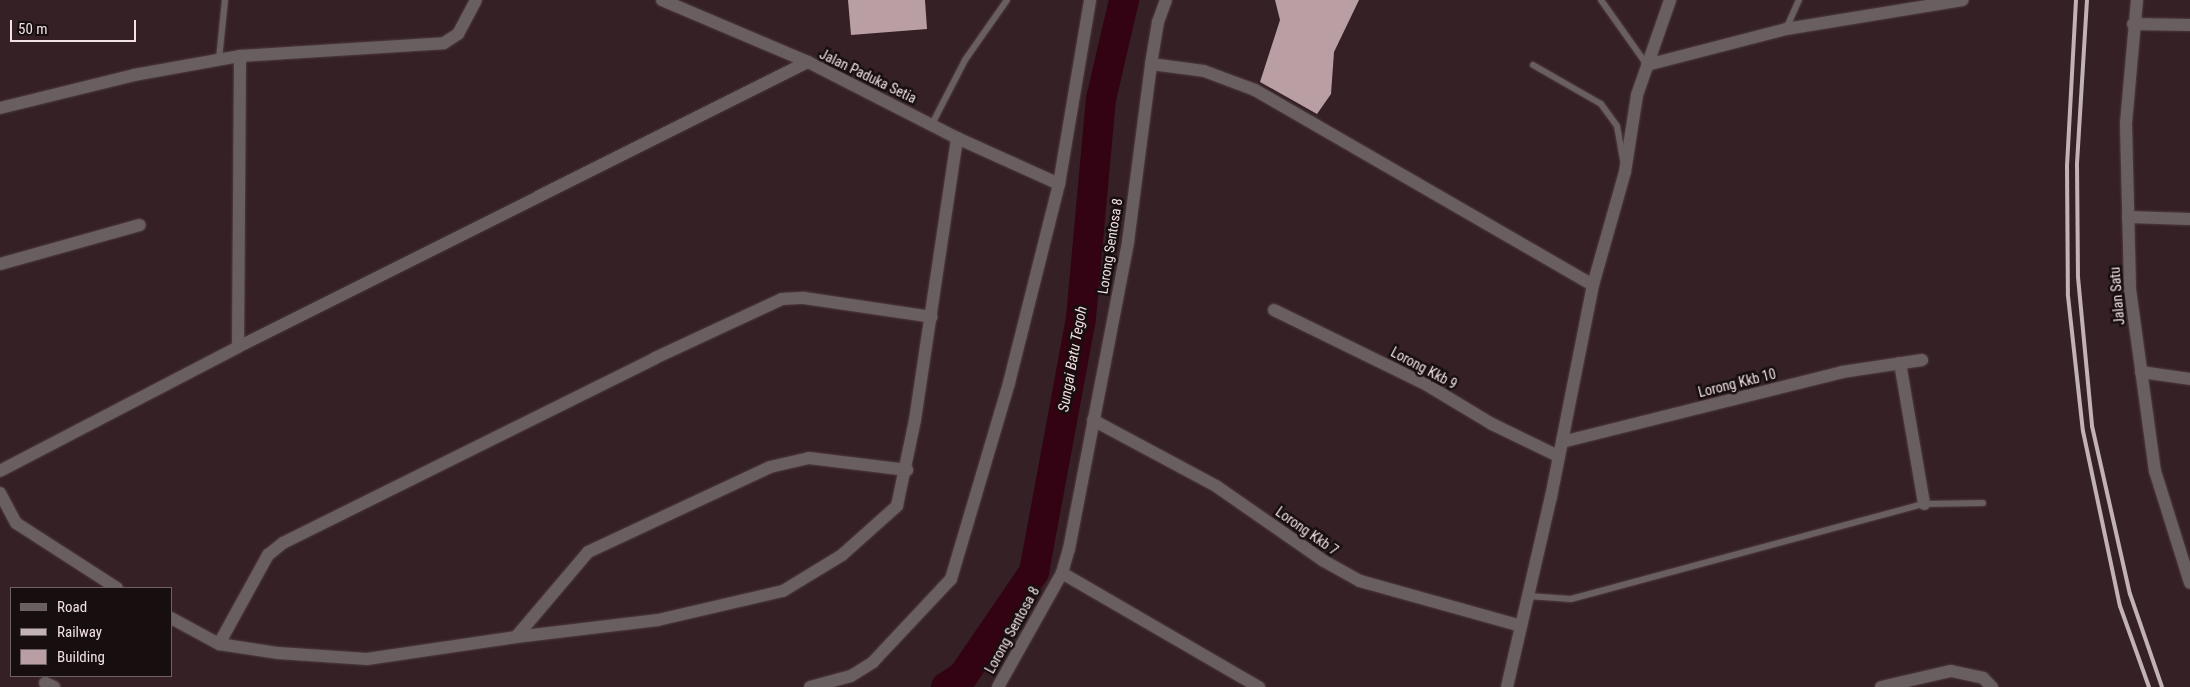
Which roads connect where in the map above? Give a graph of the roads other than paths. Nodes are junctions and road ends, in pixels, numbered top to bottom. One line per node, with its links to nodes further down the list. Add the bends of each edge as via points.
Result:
1 (226, 0): 16 (lane)
2 (476, 0): 15 (street, via 458,34 444,43)
3 (662, 0): 17 (street, Jalan Paduka Setia)
4 (1007, 0): 22 (lane, via 965,60)
5 (1090, 0): 25 (street)
6 (1166, 0): 18 (street, Lorong Sentosa 8, via 1158,22)
7 (1601, 0): 20 (lane)
8 (1670, 0): 20 (street)
9 (1799, 0): 14 (lane)
10 (1964, 0): 14 (street)
11 (2137, 0): 12 (street, Jalan Satu)
12 (2133, 24): 13 (street); 26 (street, Jalan Satu, via 2126,124)
13 (2190, 25)
14 (1786, 29): 20 (street)
15 (240, 56): 16 (street); 33 (street)
16 (220, 59): 21 (street, via 134,75)
17 (808, 62): 22 (street, Jalan Paduka Setia); 33 (street)
18 (1151, 64): 30 (street, via 1204,71 1255,90); 38 (street, Lorong Sentosa 8, via 1128,242)
19 (1533, 65): 24 (lane, via 1600,104 1617,126)
20 (1647, 65): 24 (street, via 1637,95)
21 (0, 108)
22 (932, 124): 23 (street, Jalan Paduka Setia)
23 (957, 138): 25 (street, Jalan Paduka Setia); 32 (street)
24 (1625, 172): 30 (street)
25 (1058, 184): 54 (street, via 1009,383 952,578 874,662 851,676)
26 (2128, 217): 27 (street); 36 (street, Jalan Satu, via 2130,289)
27 (2190, 219)
28 (140, 225): 29 (street)
29 (0, 264)
30 (1593, 285): 39 (street)
31 (1274, 310): 40 (street, Lorong Kkb 9, via 1427,385 1492,424)
32 (932, 317): 41 (street); 53 (street, via 804,298 782,300 764,308 655,358 283,543 268,555)
33 (238, 347): 42 (street)
34 (1922, 360): 35 (street, Lorong Kkb 10)
35 (1900, 363): 39 (street, Lorong Kkb 10, via 1842,372); 45 (street)
36 (2141, 372): 37 (street); 47 (street, Jalan Satu, via 2155,471)
37 (2190, 379)
38 (1093, 420): 46 (street, Lorong Sentosa 8); 51 (street, Lorong Kkb 7, via 1216,486 1353,578)
39 (1562, 442): 40 (street)
40 (1558, 456): 49 (street)
41 (907, 470): 52 (street, via 808,458 770,467 588,552); 52 (street, via 898,506 842,555 783,591 658,620)
42 (0, 471)
43 (0, 493): 48 (street, via 16,522)
44 (1983, 503): 45 (lane)
45 (1924, 504): 49 (lane, via 1571,599)
46 (1062, 573): 55 (street, Lorong Sentosa 8); 56 (street)
47 (2190, 584)
48 (115, 587)
49 (1528, 596): 51 (street)
50 (172, 619): 53 (street)
51 (1521, 626): 57 (street)
52 (516, 637): 53 (street, via 367,659 278,653)
53 (219, 644)
54 (810, 687)
55 (998, 687)
56 (1259, 687)
57 (1507, 687)
58 (1881, 687): 59 (street, via 1952,671 1983,678)
59 (1992, 687)

